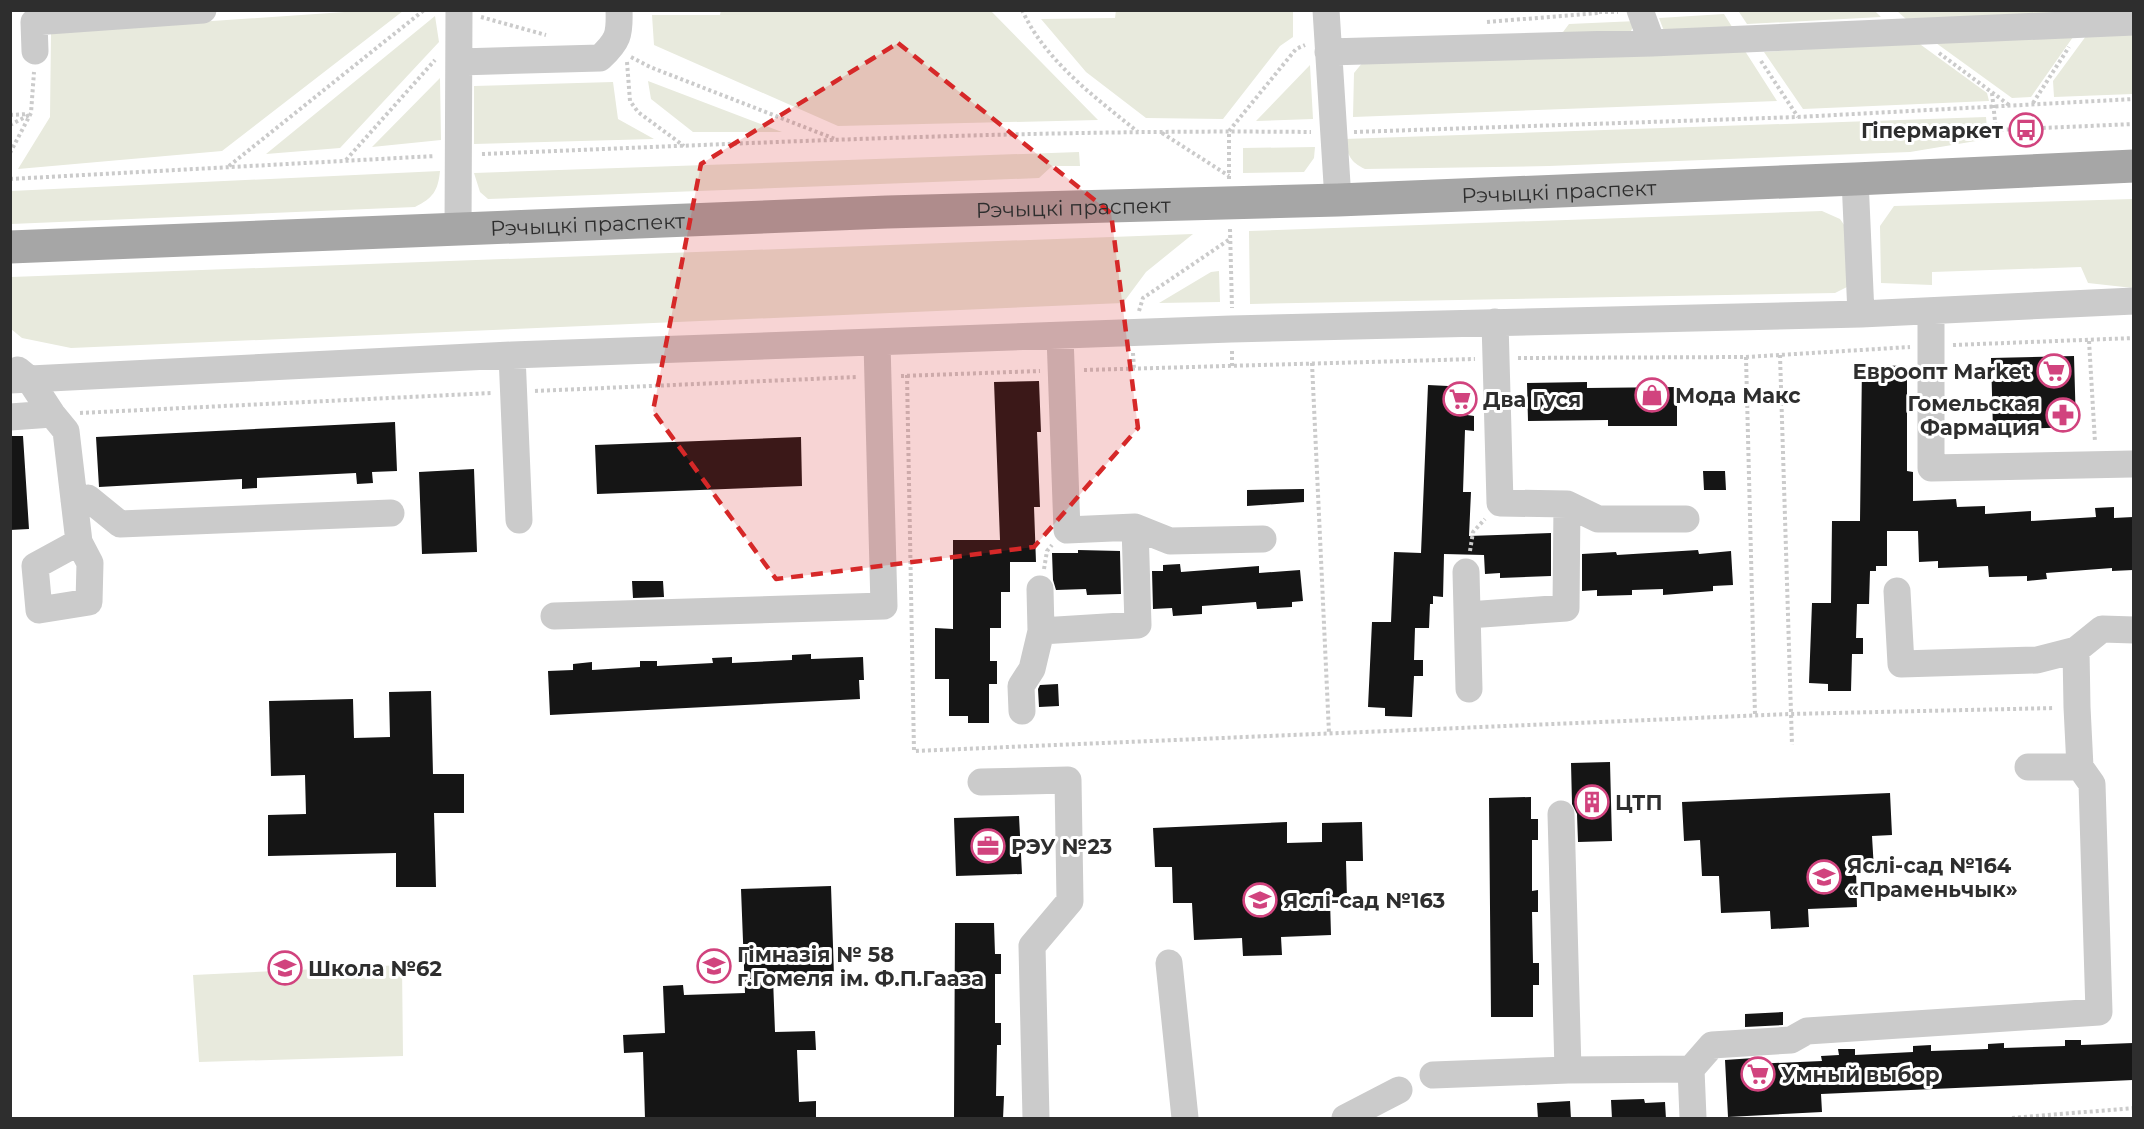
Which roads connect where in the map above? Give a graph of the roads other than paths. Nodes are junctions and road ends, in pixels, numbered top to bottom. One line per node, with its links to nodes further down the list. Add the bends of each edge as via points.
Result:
1 (203, 10): 6 (lane)
2 (619, 10): 11 (lane, via 620,33 600,58)
3 (1326, 10): 10 (lane)
4 (1640, 10): 8 (lane)
5 (459, 11): 11 (lane)
6 (78, 15): 9 (lane, via 34,22)
7 (2133, 22): 8 (lane)
8 (1652, 43): 10 (lane)
9 (35, 51)
10 (1328, 52): 14 (lane)
11 (459, 62): 15 (lane)
12 (2133, 166): 13 (main road, Рэчыцкі праспект)
13 (1855, 179): 14 (main road, Рэчыцкі праспект); 19 (lane)
14 (1338, 200): 15 (main road, Рэчыцкі праспект, via 1229,190 887,212)
15 (458, 230): 16 (main road, Рэчыцкі праспект)
16 (10, 247)
17 (2133, 301): 18 (lane)
18 (1931, 311): 19 (lane); 27 (lane, via 1931,468)
19 (1861, 314): 20 (lane)
20 (1495, 322): 21 (lane); 29 (lane, via 1500,503)
21 (1060, 336): 22 (lane); 33 (lane, via 1067,530)
22 (877, 343): 23 (lane); 40 (lane, via 884,606)
23 (512, 355): 24 (lane); 32 (lane)
24 (17, 375): 25 (lane)
25 (52, 414): 26 (lane); 28 (lane, via 66,431)
26 (10, 417)
27 (2132, 464)
28 (74, 500): 30 (lane, via 88,498 120,524); 35 (lane)
29 (1567, 504): 31 (lane, via 1598,519); 39 (lane, via 1566,608)
30 (391, 513)
31 (1686, 519)
32 (519, 520)
33 (1135, 527): 34 (lane, via 1170,541); 42 (lane, via 1138,625)
34 (1263, 539)
35 (79, 542)
36 (1466, 572): 39 (lane)
37 (1040, 589): 42 (lane)
38 (1897, 591): 43 (lane, via 1901,664 2037,660)
39 (1468, 615): 44 (lane)
40 (554, 616)
41 (2133, 630): 43 (lane, via 2102,630)
42 (1041, 631): 45 (lane, via 1032,669 1021,686)
43 (2076, 650): 47 (lane)
44 (1469, 689)
45 (1022, 711)
46 (2028, 767): 47 (lane)
47 (2080, 767): 51 (lane, via 2092,784 2099,1012 1806,1031 1791,1040 1712,1045)
48 (981, 782): 55 (lane, via 1068,780 1070,901 1032,946)
49 (1561, 814): 52 (lane)
50 (1169, 963): 56 (lane)
51 (1691, 1069): 52 (lane); 58 (lane)
52 (1568, 1070): 53 (lane)
53 (1433, 1075)
54 (1399, 1090): 57 (lane)
55 (1036, 1119)
56 (1185, 1119)
57 (1345, 1119)
58 (1693, 1119)

